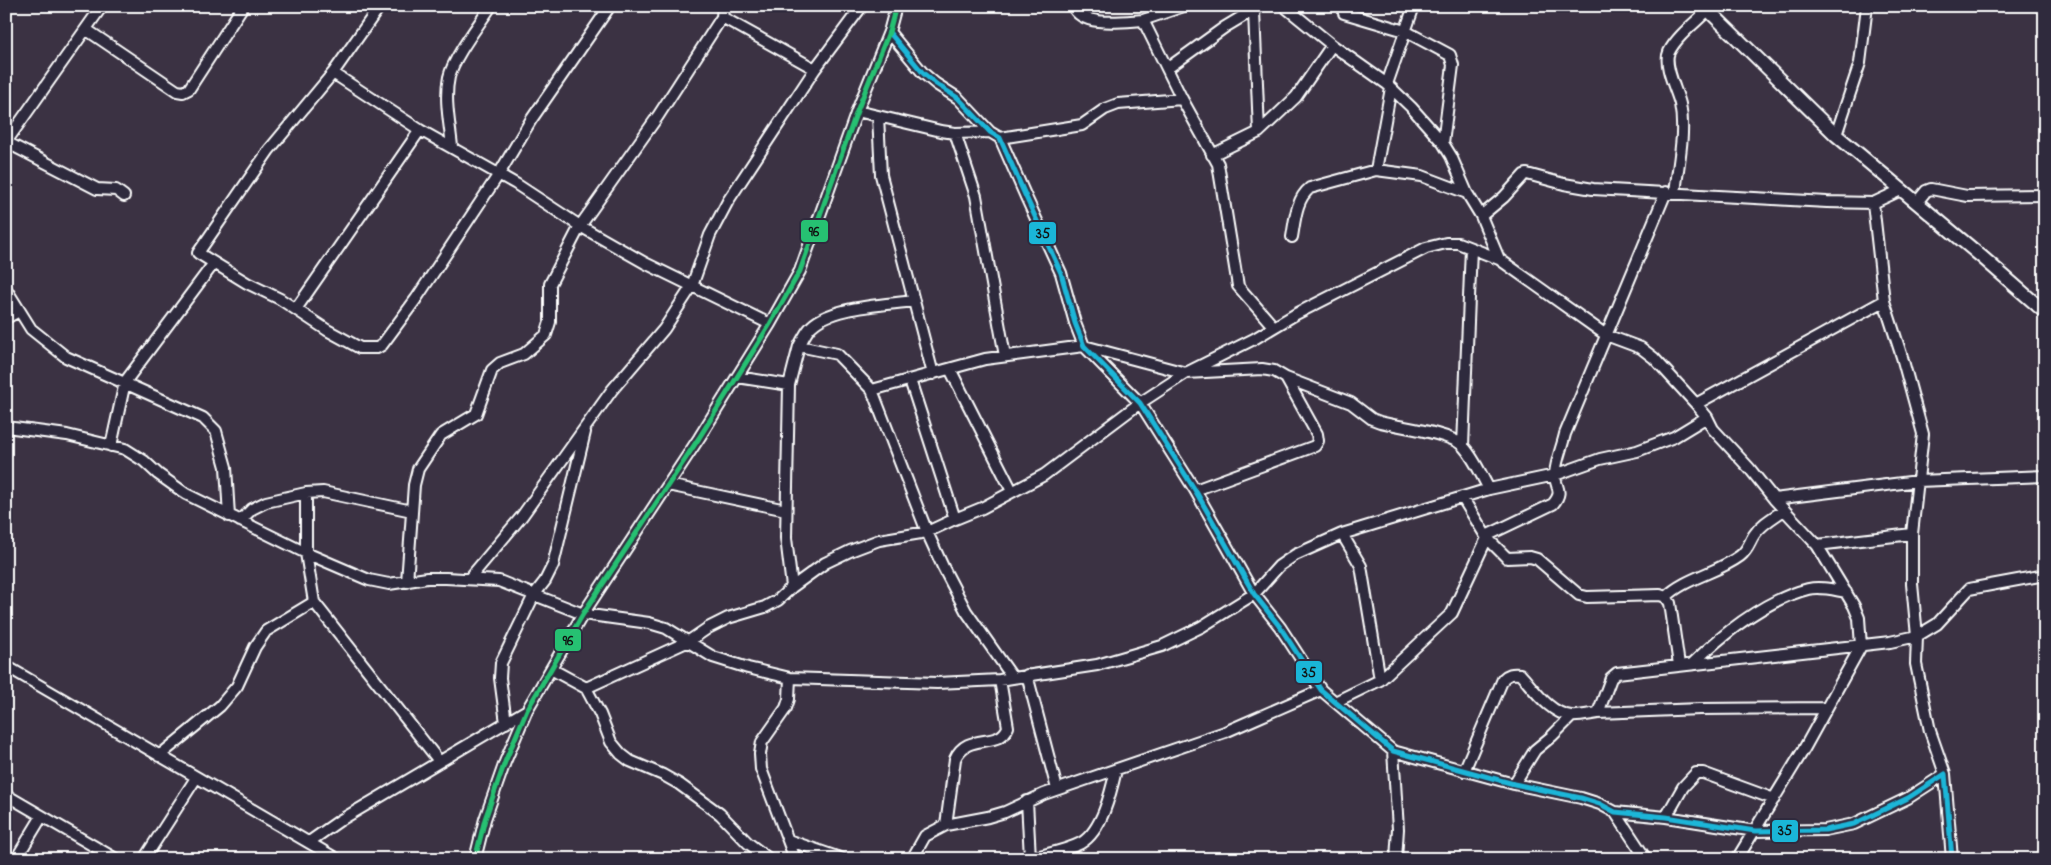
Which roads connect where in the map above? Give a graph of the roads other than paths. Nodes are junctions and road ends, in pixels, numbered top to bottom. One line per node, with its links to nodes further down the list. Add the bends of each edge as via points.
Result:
1 (102, 6): 19 (street)
2 (243, 6): 19 (street, via 189,89 183,92)
3 (380, 6): 25 (street)
4 (491, 6): 38 (street, via 449,76)
5 (610, 6): 41 (street)
6 (723, 6): 17 (street)
7 (862, 6): 24 (street)
8 (896, 6): 21 (street)
9 (1073, 6): 18 (street, via 1086,19)
10 (1184, 6): 18 (street)
11 (1284, 6): 22 (street)
12 (1343, 6): 20 (street, via 1344,13)
13 (1414, 6): 20 (street)
14 (1867, 6): 34 (street, via 1860,63)
15 (1257, 8): 23 (street); 32 (street)
16 (1706, 8): 34 (street); 43 (street, via 1668,54 1682,117)
17 (722, 17): 24 (street); 50 (street, via 658,116)
18 (1143, 20): 23 (street)
19 (86, 30): 36 (street)
20 (1405, 31): 26 (street); 37 (street, via 1433,44 1452,58)
21 (890, 32): 28 (street); 31 (street, via 923,73 958,98)
22 (1332, 45): 26 (street); 32 (street, via 1296,97)
23 (1168, 68): 27 (street)
24 (815, 69): 55 (street, via 716,221)
25 (333, 73): 30 (street); 54 (street, via 268,150 198,253)
26 (1389, 86): 37 (street); 40 (street)
27 (1182, 99): 35 (street, via 1118,104 1082,125); 39 (street)
28 (857, 111): 29 (street); 63 (street, via 800,271)
29 (878, 116): 33 (street); 57 (street, via 881,175)
30 (420, 130): 38 (street); 59 (street)
31 (990, 132): 33 (street); 35 (street)
32 (1259, 132): 39 (street)
33 (954, 133): 68 (street, via 976,196)
34 (1836, 135): 42 (street)
35 (1000, 138): 67 (street, via 1061,273)
36 (6, 142): 46 (street, via 98,189 116,190)
37 (1443, 143): 44 (street)
38 (452, 147): 41 (street)
39 (1212, 156): 64 (street, via 1220,174 1238,286)
40 (1376, 170): 44 (street, via 1422,176); 51 (street, via 1304,192)
41 (498, 174): 50 (street); 59 (street, via 382,345 360,348)
42 (1901, 190): 47 (street); 48 (street)
43 (1671, 192): 48 (street); 49 (street, via 1593,189 1524,174); 65 (street)
44 (1467, 193): 49 (street)
45 (2045, 195): 47 (street, via 1967,196 1930,189)
46 (124, 196)
47 (1917, 202): 61 (street)
48 (1873, 203): 58 (street)
49 (1481, 216): 53 (street)
50 (580, 226): 55 (street); 97 (street, via 550,284 550,322 546,335 524,354 500,363 492,370 476,414 441,435 418,469)
51 (1292, 236)
52 (1471, 248): 53 (street); 64 (street, via 1446,243 1426,248); 84 (street)
53 (1499, 259): 65 (street)
54 (214, 263): 59 (street); 75 (street)
55 (692, 286): 63 (street); 81 (street, via 664,330 612,390)
56 (6, 290): 60 (street)
57 (913, 301): 66 (street, via 853,308 835,314 809,328); 70 (street)
58 (1884, 301): 79 (street); 87 (street, via 1923,434)
59 (296, 309)
60 (19, 312): 62 (street); 75 (street, via 31,330 66,356)
61 (2045, 312)
62 (6, 318)
63 (770, 324): 72 (street)
64 (1273, 326): 71 (street)
65 (1606, 335): 79 (street, via 1641,348); 85 (street, via 1565,434)
66 (800, 346): 76 (street); 77 (street, via 837,354)
67 (1084, 346): 68 (street); 71 (street); 78 (street)
68 (1005, 356): 69 (street)
69 (950, 369): 70 (street); 91 (street)
70 (933, 374): 74 (street)
71 (1186, 374): 73 (street, via 1262,369); 78 (street)
72 (737, 378): 76 (street); 88 (street)
73 (1286, 378): 84 (street, via 1351,403 1372,419 1457,440); 90 (street, via 1317,434 1315,446)
74 (910, 380): 77 (street); 99 (street)
75 (125, 382): 83 (street); 98 (street, via 204,418 216,432 226,467)
76 (789, 385): 95 (street)
77 (872, 390): 101 (street)
78 (1140, 403): 90 (street); 91 (street, via 1044,475)
79 (1696, 404): 80 (street)
80 (1707, 418): 85 (street, via 1674,437 1637,451 1600,459); 94 (street)
81 (586, 426): 108 (street, via 522,516); 113 (street, via 553,565)
82 (6, 427): 83 (street)
83 (111, 446): 98 (street, via 131,453 186,494)
84 (1463, 446): 89 (street)
85 (1555, 475): 89 (street); 104 (street, via 1560,491 1553,504)
86 (2045, 476): 87 (street)
87 (1918, 481): 94 (street); 103 (street)
88 (668, 485): 95 (street); 116 (street)
89 (1489, 489): 93 (street)
90 (1195, 490): 112 (street)
91 (1012, 491): 99 (street)
92 (306, 493): 97 (street, via 347,496); 100 (street, via 266,502 252,508); 106 (street)
93 (1462, 497): 102 (street); 104 (street)
94 (1774, 499): 96 (street)
95 (786, 510): 110 (street)
96 (1784, 510): 105 (street); 114 (street, via 1754,535 1748,550 1714,572 1683,584)
97 (412, 512): 109 (street)
98 (229, 516): 100 (street)
99 (955, 519): 101 (street)
100 (240, 521): 106 (street)
101 (927, 532): 110 (street, via 878,540 850,551 825,563); 126 (street, via 966,611)
102 (1342, 534): 112 (street, via 1295,555 1279,566); 128 (street, via 1358,558 1362,571)
103 (1912, 534): 105 (street); 117 (street)
104 (1487, 537): 114 (street, via 1507,558 1537,559 1579,595); 128 (street, via 1452,613)
105 (1817, 545): 111 (street)
106 (306, 553): 109 (street, via 369,580 389,584); 115 (street)
107 (2045, 575): 117 (street, via 1969,589 1936,624)
108 (470, 579): 109 (street, via 427,578); 113 (street, via 499,581)
109 (407, 582)
110 (792, 587): 118 (street, via 765,607 728,618)
111 (1846, 592): 119 (street, via 1859,618); 120 (street, via 1810,588 1779,599 1726,635)
112 (1254, 594): 124 (street, via 1162,646 1097,665); 130 (street)
113 (534, 595): 116 (street); 136 (street, via 501,663)
114 (1666, 597): 121 (street, via 1670,603)
115 (314, 602): 138 (street, via 266,631 255,646 237,686 220,706); 139 (street)
116 (583, 614): 118 (street, via 649,623 666,628); 123 (street)
117 (1917, 636): 119 (street); 142 (street, via 1916,664 1930,731)
118 (689, 642): 125 (street, via 729,663); 129 (street)
119 (1860, 646): 120 (street); 132 (street)
120 (1693, 664): 121 (street)
121 (1679, 665): 134 (street, via 1617,673)
122 (6, 666): 138 (street)
123 (551, 669): 129 (street); 133 (street)
124 (1027, 675): 126 (street); 145 (street)
125 (790, 678): 127 (street, via 937,683); 154 (street, via 786,708 762,742 760,754 761,769)
126 (1013, 678): 127 (street)
127 (1000, 680): 152 (street, via 1008,727 1000,737 964,746 958,751)
128 (1380, 680): 131 (street)
129 (586, 688): 162 (street, via 610,742 621,754 679,784 720,814 748,843)
130 (1321, 690): 131 (street); 140 (street, via 1225,732)
131 (1335, 702): 137 (street)
132 (1826, 708): 134 (street); 147 (street)
133 (527, 710): 136 (street); 161 (street, via 485,819)
134 (1598, 713): 135 (street)
135 (1572, 716): 141 (street, via 1550,707 1520,674 1508,675 1503,679); 144 (street, via 1535,750)
136 (506, 722): 139 (street)
137 (1393, 751): 141 (street); 166 (street, via 1398,829)
138 (159, 756): 143 (street)
139 (439, 761): 155 (street)
140 (1116, 770): 145 (street); 156 (street, via 1107,806 1088,838)
141 (1464, 771): 144 (street)
142 (1944, 774): 153 (street, via 1908,798 1854,824 1825,830); 169 (street)
143 (196, 778): 155 (street); 159 (street)
144 (1514, 784): 149 (street, via 1581,798)
145 (1058, 789): 148 (street)
146 (6, 795): 150 (street)
147 (1774, 799): 151 (street, via 1696,773 1683,787); 153 (street)
148 (1027, 801): 152 (street, via 1005,812); 156 (street)
149 (1615, 812): 151 (street); 167 (street)
150 (42, 816): 157 (street); 158 (street)
151 (1666, 817): 153 (street)
152 (946, 825): 165 (street, via 925,836)
153 (1755, 831): 168 (street)
154 (788, 840): 163 (street); 164 (street)
155 (309, 842): 160 (street)
156 (1029, 858)
157 (16, 859)
158 (116, 859)
159 (144, 859)
160 (338, 859)
161 (475, 859)
162 (770, 859)
163 (795, 859)
164 (843, 859)
165 (912, 859)
166 (1396, 859)
167 (1646, 859)
168 (1737, 859)
169 (1952, 859)

